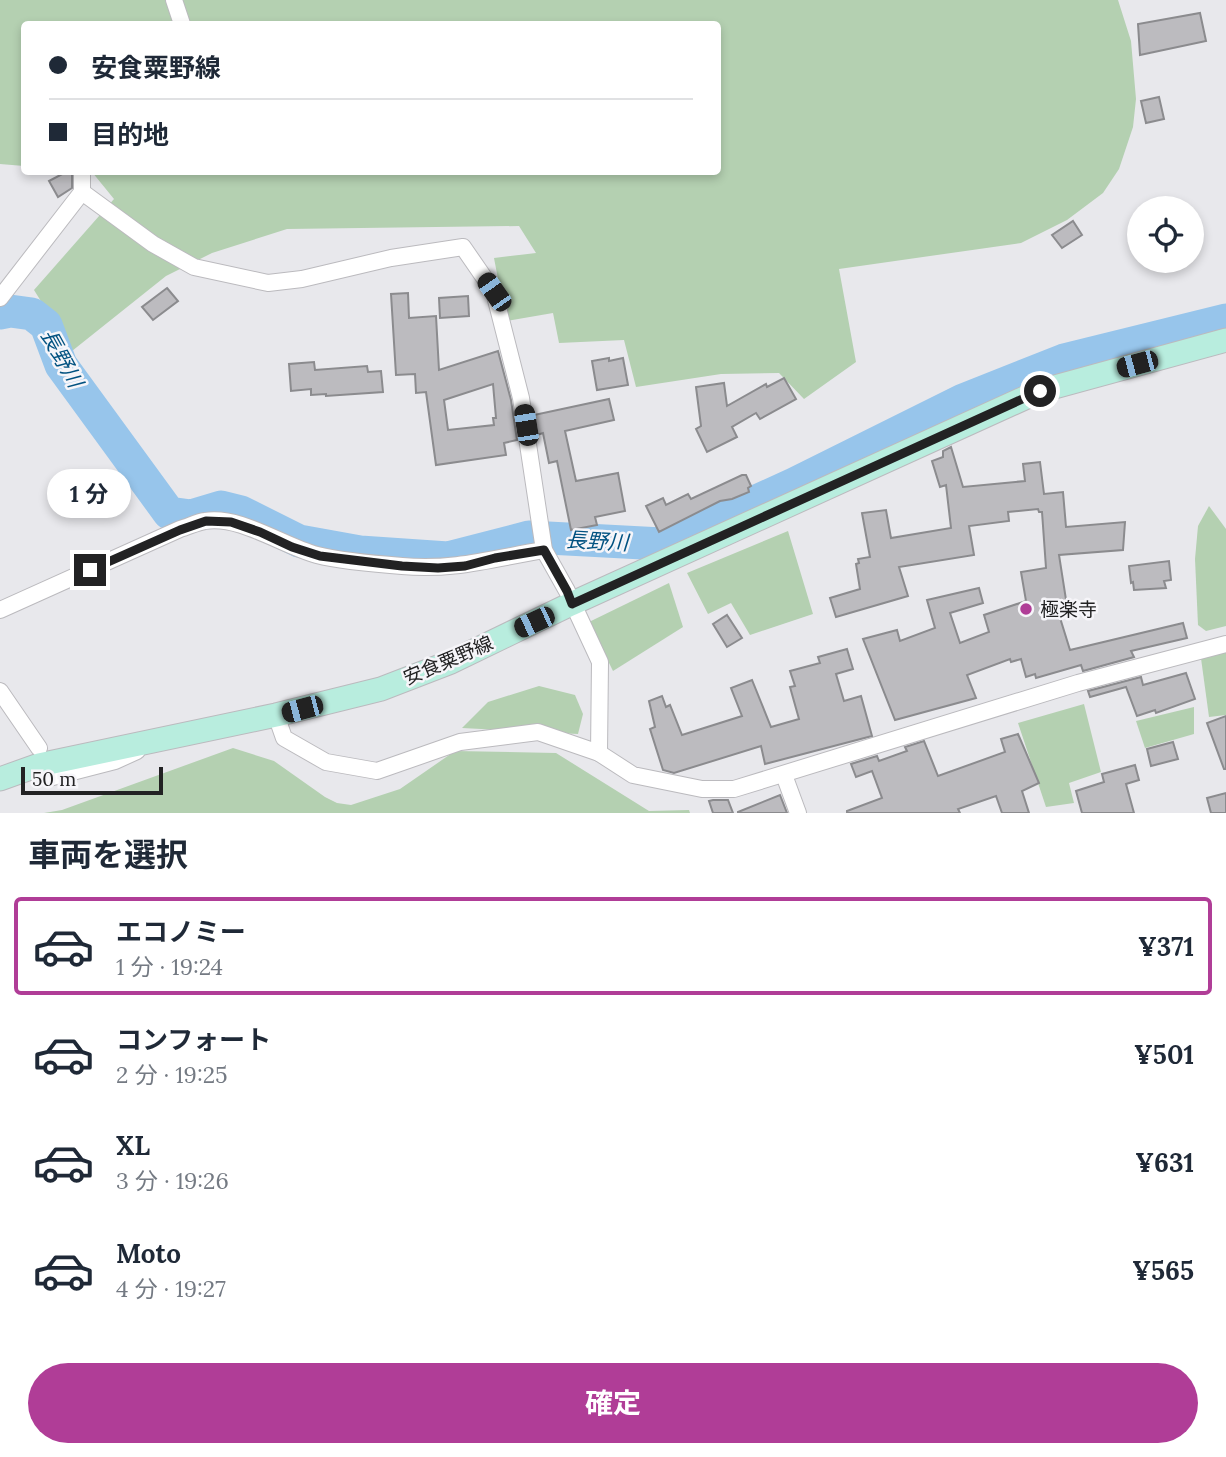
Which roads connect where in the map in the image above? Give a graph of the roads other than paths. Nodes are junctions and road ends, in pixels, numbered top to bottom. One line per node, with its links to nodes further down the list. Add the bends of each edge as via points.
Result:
1 (174, 0): 2 (street)
2 (181, 21)
3 (82, 175): 4 (street)
4 (82, 192): 5 (street); 7 (street, via 153,244 194,267 268,283 463,247 494,292 521,398)
5 (0, 298)
6 (1226, 340): 8 (main road, 安食粟野線, via 1040,391)
7 (544, 542): 8 (street); 9 (street, via 465,566 402,566 320,556 231,522 206,521)
8 (572, 604): 12 (main road, 安食粟野線, via 451,662 381,689); 15 (street, via 600,662)
9 (0, 610)
10 (1226, 644): 16 (street, via 1066,687)
11 (0, 691): 14 (street)
12 (276, 715): 13 (main road, 安食粟野線); 15 (street, via 284,738 326,762 377,771 460,743 538,732)
13 (163, 739): 17 (street, via 116,761); 18 (main road, 安食粟野線, via 39,765)
14 (39, 748)
15 (599, 753): 16 (street, via 633,775 702,789 734,789)
16 (784, 775): 19 (street)
17 (49, 778)
18 (0, 779)
19 (799, 813)

